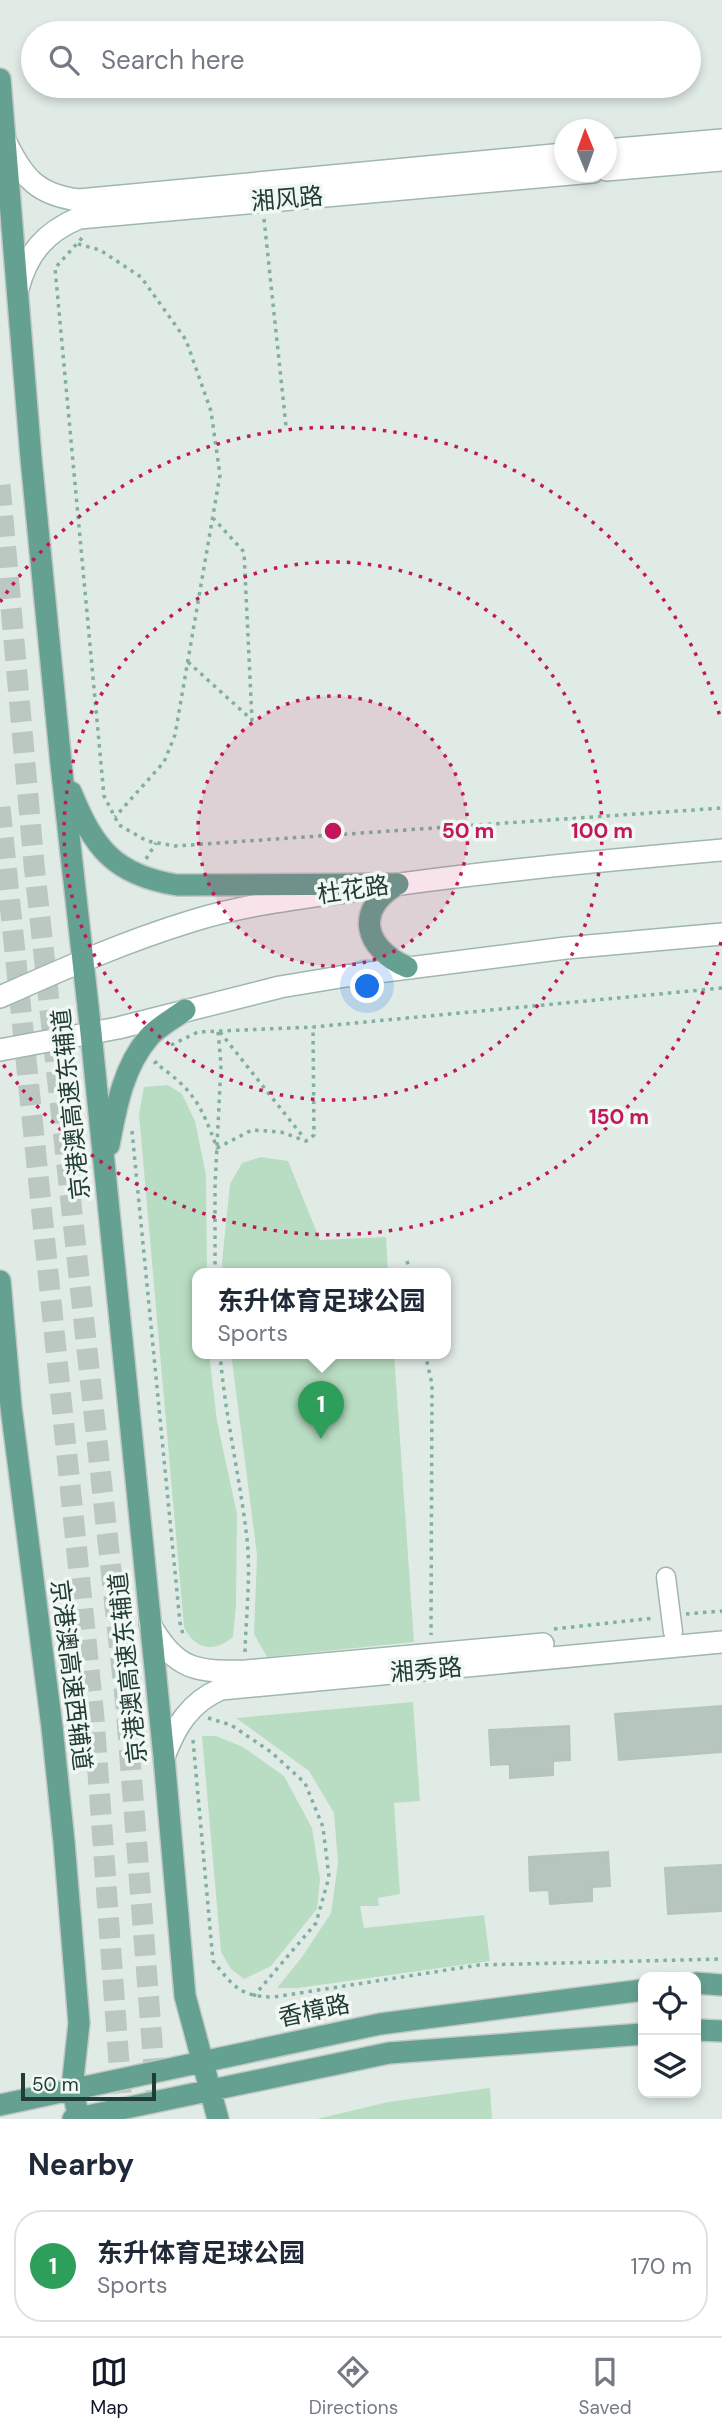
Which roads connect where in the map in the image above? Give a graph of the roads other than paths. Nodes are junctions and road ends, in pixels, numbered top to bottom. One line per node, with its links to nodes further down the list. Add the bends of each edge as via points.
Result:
1 (0, 79): 3 (main road, 京港澳高速东辅道)
2 (722, 140): 4 (street)
3 (6, 142): 5 (street, 湘风路, via 24,175 39,188 79,200); 9 (main road, 京港澳高速东辅道)
4 (617, 149)
5 (554, 155)
6 (722, 160): 7 (street)
7 (617, 169)
8 (554, 175): 9 (street, 湘风路, via 79,218 48,234 35,249)
9 (18, 289): 10 (main road, 京港澳高速东辅道)
10 (61, 764): 12 (main road, via 91,836 118,863 151,881 177,886); 14 (main road, 京港澳高速东辅道)
11 (722, 850): 12 (street, 杜花路)
12 (398, 884): 14 (street, 杜花路, via 194,920); 15 (main road, via 375,901 370,926 382,951)
13 (722, 934): 15 (street)
14 (83, 961): 16 (street, 杜花路); 18 (main road, 京港澳高速东辅道)
15 (407, 967): 17 (street, via 280,987)
16 (0, 997)
17 (185, 1010): 18 (street); 20 (main road, via 150,1037 126,1075)
18 (91, 1033): 19 (street); 20 (main road, 京港澳高速东辅道)
19 (0, 1051)
20 (105, 1175): 23 (main road, 京港澳高速东辅道)
21 (0, 1282): 35 (main road, 京港澳高速西辅道, via 64,1842 79,2023)
22 (666, 1577): 24 (street)
23 (150, 1624): 24 (street, 湘秀路, via 171,1654 209,1672 431,1654); 27 (main road, 京港澳高速东辅道)
24 (672, 1624): 25 (street, 湘秀路)
25 (722, 1628)
26 (722, 1642): 27 (street, 湘秀路, via 221,1689 190,1709)
27 (164, 1757): 34 (main road, 京港澳高速东辅道, via 185,1996)
28 (701, 1983): 29 (main road)
29 (722, 1985)
30 (638, 1991): 34 (main road, 香樟路, via 380,2024)
31 (701, 2031): 32 (main road)
32 (722, 2031)
33 (638, 2034): 36 (main road, via 389,2053)
34 (203, 2061): 35 (main road, 香樟路); 36 (main road, 京港澳高速东辅道)
35 (72, 2088): 37 (main road, 香樟路); 38 (main road, 京港澳高速西辅道)
36 (211, 2090): 38 (main road); 39 (main road, 京港澳高速东辅道)
37 (0, 2105)
38 (76, 2118)
39 (218, 2119)

